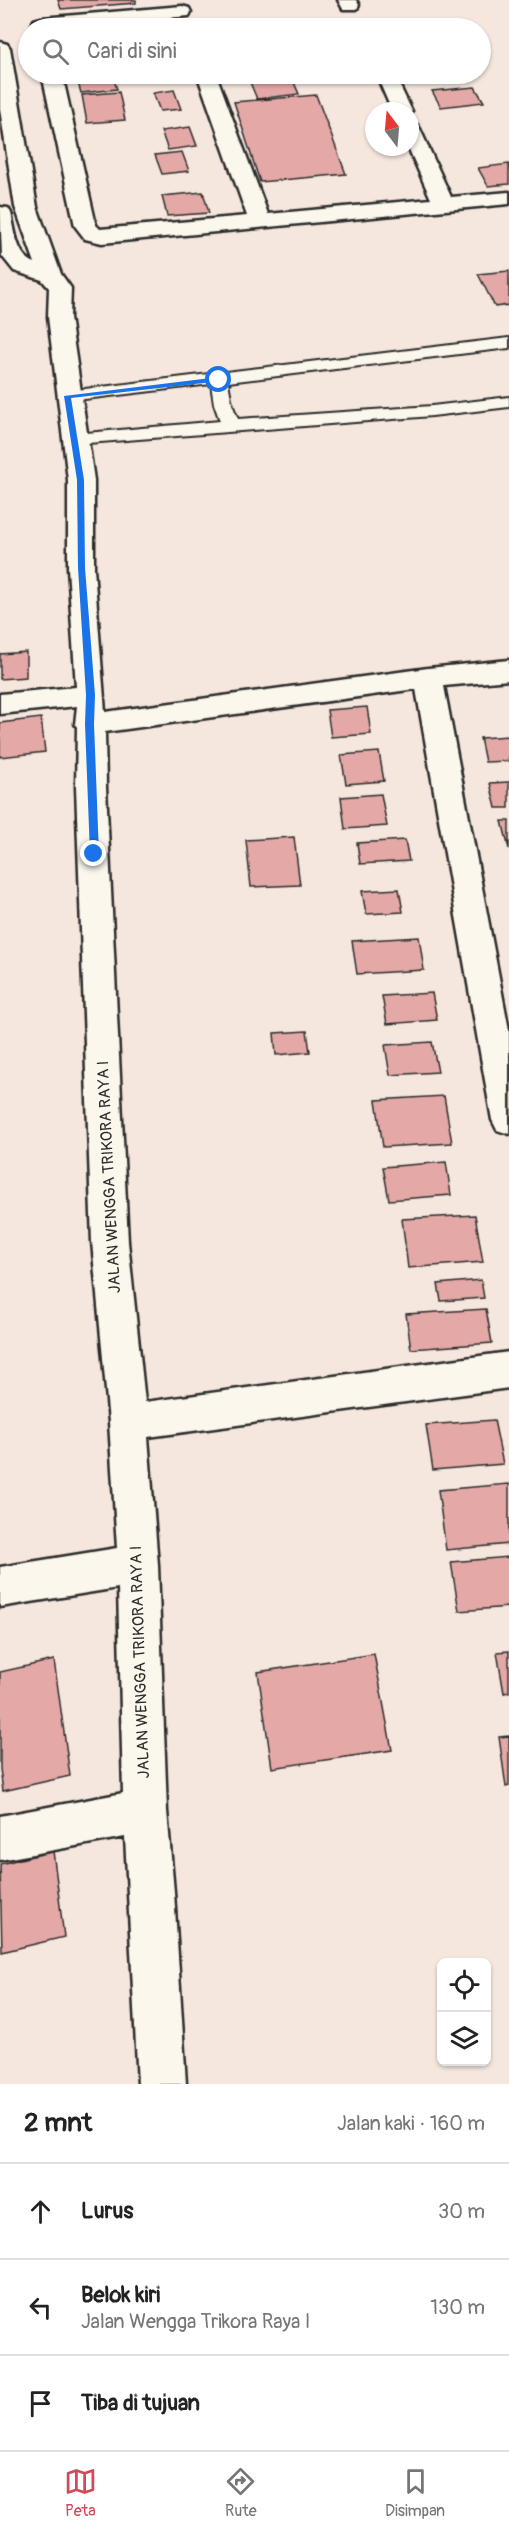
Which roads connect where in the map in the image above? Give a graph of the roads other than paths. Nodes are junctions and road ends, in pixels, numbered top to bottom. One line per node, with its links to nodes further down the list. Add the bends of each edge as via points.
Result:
1 (182, 14): 2 (street)
2 (87, 18)
3 (0, 48): 13 (street, JALAN WENGGA TRIKORA RAYA I)
4 (54, 84): 12 (street, via 86,226 93,234)
5 (210, 84): 12 (street)
6 (390, 84): 7 (street)
7 (398, 102)
8 (419, 149): 10 (street)
9 (509, 198): 10 (street)
10 (444, 204): 12 (street)
11 (0, 213): 13 (street, JALAN WENGGA TRIKORA RAYA I, via 11,251)
12 (260, 222)
13 (40, 268): 14 (street); 17 (street, JALAN WENGGA TRIKORA RAYA I, via 60,288 59,317)
14 (0, 269)
15 (509, 343): 16 (lane)
16 (219, 380): 17 (lane); 19 (lane)
17 (68, 396): 20 (street, JALAN WENGGA TRIKORA RAYA I)
18 (509, 402): 19 (lane)
19 (231, 425): 20 (lane)
20 (75, 438): 24 (street, JALAN WENGGA TRIKORA RAYA I, via 81,480 81,568)
21 (509, 670): 22 (street)
22 (428, 678): 24 (street); 25 (street)
23 (0, 704): 24 (street)
24 (90, 709): 27 (street, JALAN WENGGA TRIKORA RAYA I, via 110,1242)
25 (509, 1120)
26 (509, 1370): 27 (street)
27 (128, 1422): 28 (street, JALAN WENGGA TRIKORA RAYA I)
28 (138, 1565): 29 (street); 30 (street, JALAN WENGGA TRIKORA RAYA I)
29 (0, 1587)
30 (144, 1811): 31 (street); 32 (street, JALAN WENGGA TRIKORA RAYA I)
31 (0, 1838)
32 (162, 2084)

